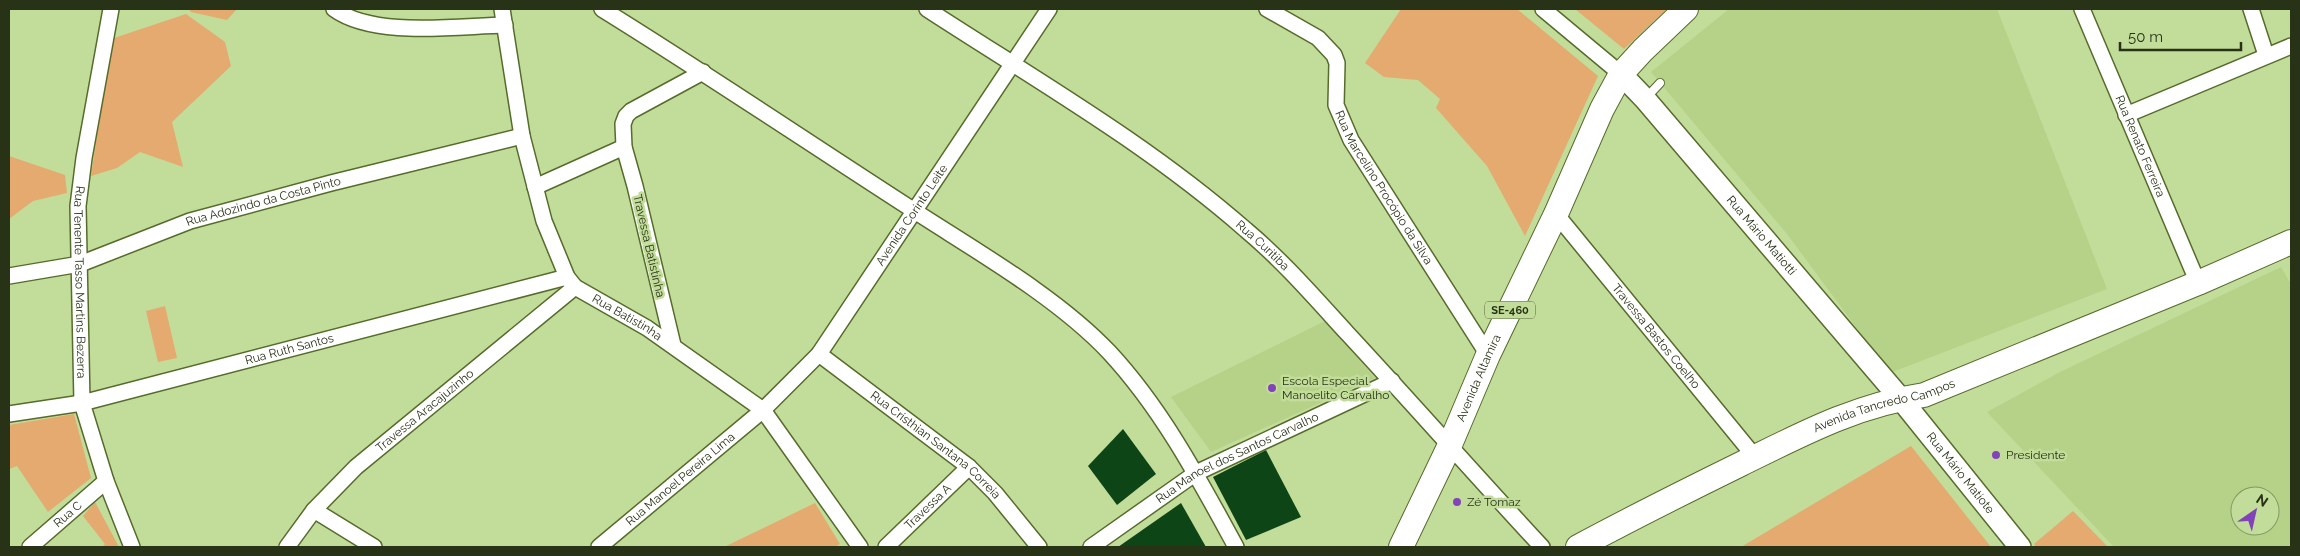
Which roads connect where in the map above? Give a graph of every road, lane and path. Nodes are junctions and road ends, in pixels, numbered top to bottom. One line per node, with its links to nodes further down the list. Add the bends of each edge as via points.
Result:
1 (334, 9): 12 (street, via 352,20 375,26)
2 (502, 9): 12 (street)
3 (602, 9): 16 (street)
4 (927, 9): 15 (street, Rua Curitiba)
5 (1049, 9): 15 (street, Avenida Corinto Leite)
6 (1267, 9): 33 (street, Rua Marcelino Procópio da Silva, via 1318,38 1334,55 1337,63 1336,105 1351,140)
7 (1543, 9): 17 (street)
8 (1686, 9): 17 (main road, SE-460)
9 (2082, 9): 20 (street, Rua Renato Ferreira)
10 (2251, 9): 14 (street)
11 (111, 10): 27 (street, Rua Tenente Tasso Martins Bezerra, via 80,185)
12 (505, 25): 21 (street)
13 (2291, 46): 14 (street)
14 (2266, 55): 20 (street)
15 (1012, 64): 24 (street, Avenida Corinto Leite); 34 (street, Rua Curitiba, via 1070,98 1211,199 1295,277)
16 (702, 72): 22 (street, Travessa Batistinha, via 628,114 623,124); 24 (street)
17 (1621, 74): 19 (main road, Rua Mário Matiotti); 25 (main road, Avenida Altamira / SE-460)
18 (1660, 83): 19 (lane)
19 (1645, 99): 35 (main road, Rua Mário Matiotti)
20 (2126, 115): 30 (street, Rua Renato Ferreira)
21 (522, 136): 23 (street); 27 (street, Rua Adozindo da Costa Pinto, via 199,218)
22 (624, 147): 23 (street); 31 (street, Travessa Batistinha)
23 (535, 187): 29 (street, via 544,221)
24 (913, 210): 32 (street, Avenida Corinto Leite); 42 (street, via 1020,280 1070,317 1107,350 1136,383)
25 (1556, 214): 33 (main road, Avenida Altamira / SE-460); 40 (street, Travessa Bastos Coelho)
26 (2291, 242): 30 (main road, Avenida Tancredo Campos)
27 (80, 264): 28 (street, Rua Adozindo da Costa Pinto); 36 (street, Rua Tenente Tasso Martins Bezerra)
28 (9, 276)
29 (571, 282): 31 (street, Rua Batistinha); 36 (street, Rua Ruth Santos); 44 (street, Travessa Aracajuzinho, via 356,467)
30 (2198, 284): 35 (main road, Avenida Tancredo Campos, via 1924,395)
31 (673, 345): 37 (street, Rua Batistinha)
32 (819, 354): 37 (street, Avenida Corinto Leite); 41 (street, Rua Cristhian Santana Correia)
33 (1488, 355): 39 (main road, Avenida Altamira / SE-460)
34 (1392, 381): 39 (street, Rua Curitiba); 42 (street, Rua Manoel dos Santos Carvalho)
35 (1900, 398): 40 (main road, Avenida Tancredo Campos, via 1842,415); 58 (main road, Rua Mário Matiote)
36 (82, 403): 38 (street, Rua Ruth Santos); 43 (street, Rua Tenente Tasso Martins Bezerra)
37 (763, 410): 49 (street, Rua Manoel Pereira Lima); 50 (street, Rua Batistinha)
38 (9, 414)
39 (1449, 446): 55 (main road, Avenida Altamira / SE-460); 56 (street, Rua Curitiba)
40 (1755, 457): 57 (main road, Avenida Tancredo Campos)
41 (969, 467): 51 (street, Travessa A); 52 (street, Rua Cristhian Santana Correia)
42 (1196, 473): 53 (street, Rua Manoel dos Santos Carvalho); 54 (street)
43 (106, 480): 45 (street, Rua C); 46 (street, Rua Tenente Tasso Martins Bezerra)
44 (314, 510): 47 (street, Travessa Aracajuzinho); 48 (street)
45 (30, 547)
46 (132, 547)
47 (287, 547)
48 (374, 547)
49 (599, 547)
50 (860, 547)
51 (886, 547)
52 (1039, 547)
53 (1091, 547)
54 (1236, 547)
55 (1401, 547)
56 (1542, 547)
57 (1578, 547)
58 (2020, 547)

